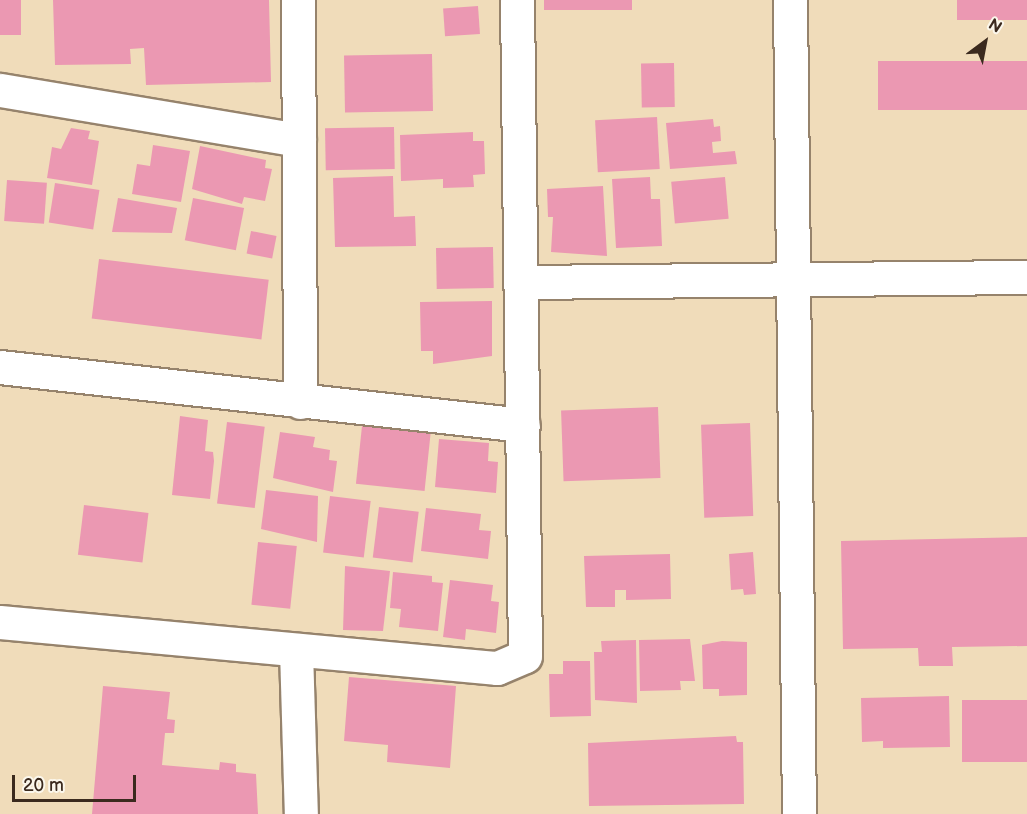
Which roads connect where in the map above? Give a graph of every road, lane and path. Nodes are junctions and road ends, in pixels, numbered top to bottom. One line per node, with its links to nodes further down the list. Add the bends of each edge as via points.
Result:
1 (298, 0): 5 (street)
2 (517, 0): 8 (street)
3 (789, 0): 7 (street)
4 (0, 90): 5 (street)
5 (299, 140): 10 (street)
6 (1027, 277): 7 (street)
7 (792, 280): 8 (street); 15 (street)
8 (522, 282): 11 (street)
9 (0, 367): 10 (street)
10 (300, 402): 11 (street)
11 (523, 425): 13 (street, via 529,648 519,663 497,668)
12 (0, 622): 13 (street)
13 (296, 650): 14 (street)
14 (301, 814)
15 (799, 814)

